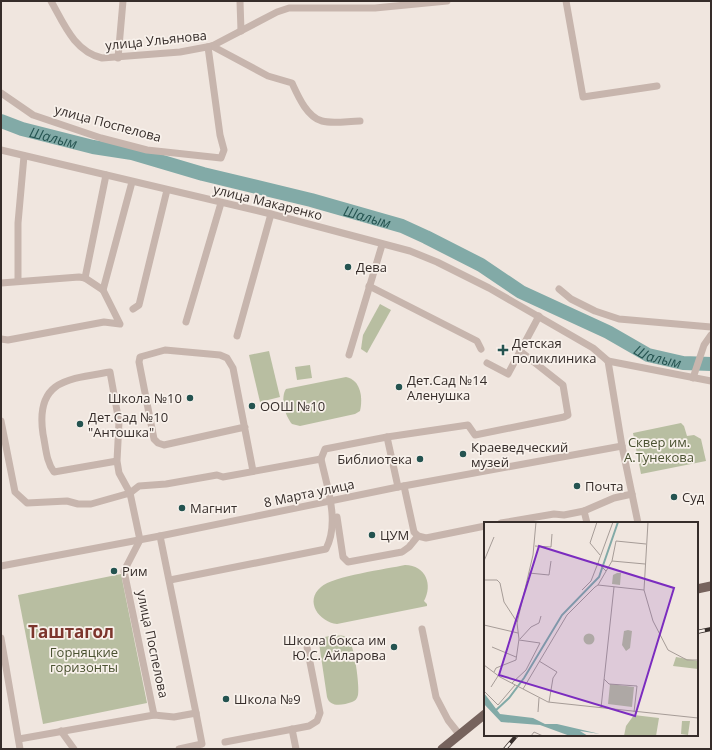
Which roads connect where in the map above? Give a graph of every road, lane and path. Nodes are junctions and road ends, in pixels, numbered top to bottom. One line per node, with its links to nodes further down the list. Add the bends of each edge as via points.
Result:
1 (51, 1): 10 (street, улица Ульянова, via 74,40 86,52 102,58)
2 (123, 1): 10 (street)
3 (240, 1): 8 (street)
4 (301, 1): 7 (street)
5 (447, 1): 7 (street, via 375,8)
6 (566, 1): 11 (street, via 583,97)
7 (293, 8): 8 (street, улица Ульянова, via 277,12)
8 (241, 31): 9 (street, улица Ульянова)
9 (210, 47): 10 (street, улица Ульянова); 12 (street, улица Поспелова, via 224,150 221,158 147,150 101,138 33,115); 13 (street, via 268,76 292,83 313,116 322,121)
10 (118, 58)
11 (657, 86)
12 (1, 94)
13 (360, 121)
14 (1, 150): 15 (street, улица Макаренко)
15 (24, 156): 16 (street, улица Макаренко); 23 (street, via 18,223)
16 (106, 175): 17 (street, улица Макаренко); 22 (street)
17 (132, 182): 18 (street, улица Макаренко); 27 (street)
18 (167, 190): 19 (street, улица Макаренко); 28 (street, via 139,305)
19 (221, 203): 20 (street, улица Макаренко); 30 (street)
20 (271, 214): 21 (street, улица Макаренко); 33 (street)
21 (382, 245): 25 (street); 29 (street, улица Макаренко, via 410,251 437,262)
22 (85, 278): 23 (street); 27 (street)
23 (18, 280): 24 (street)
24 (1, 283)
25 (369, 286): 35 (street, via 477,341); 37 (street)
26 (559, 289): 31 (street, via 571,299 619,319)
27 (103, 290): 34 (street, via 120,324 104,322 8,340)
28 (133, 309)
29 (539, 316): 36 (street); 38 (street, улица Макаренко, via 593,348)
30 (186, 322)
31 (711, 327)
32 (711, 335): 40 (street, via 700,354)
33 (237, 336)
34 (1, 339)
35 (481, 349)
36 (520, 351): 39 (street, via 508,374); 44 (street, via 563,385 568,414 564,417 475,435 468,425)
37 (349, 355)
38 (608, 361): 40 (street); 45 (street)
39 (487, 363)
40 (693, 378): 41 (street)
41 (711, 380)
42 (1, 421): 50 (street, via 15,492 28,503 67,501 91,504)
43 (245, 428): 43 (street, via 233,368 227,358 174,350 140,357 154,439 158,444 164,445); 48 (street)
44 (387, 437): 46 (street, via 325,449); 49 (street)
45 (622, 446): 49 (street, 8 Марта улица); 51 (street)
46 (321, 458): 48 (street); 52 (street)
47 (117, 461): 47 (street, via 119,422 110,372 70,379 58,385 49,394 42,409 48,464 54,472); 50 (street, via 119,473)
48 (253, 471): 50 (street, via 223,477 217,475 139,486)
49 (401, 487): 52 (street, 8 Марта улица); 60 (street, via 414,532)
50 (130, 493): 61 (street)
51 (632, 494): 53 (street, via 614,498); 57 (street)
52 (330, 501): 59 (street, 8 Марта улица); 63 (street, via 332,518 330,540 326,549)
53 (584, 511): 55 (street); 56 (street)
54 (337, 517): 60 (street, via 343,557 348,562 402,552)
55 (507, 522)
56 (587, 522)
57 (638, 522)
58 (484, 526): 60 (street, via 426,538)
59 (160, 536): 61 (street, 8 Марта улица); 63 (street)
60 (418, 536)
61 (140, 540): 62 (street, 8 Марта улица); 70 (street, улица Поспелова, via 124,571)
62 (1, 566)
63 (170, 580): 69 (street)
64 (711, 586): 65 (main road)
65 (698, 589)
66 (422, 629): 74 (street, via 436,697)
67 (1, 638): 75 (street)
68 (307, 648): 72 (street, via 320,713 317,721 309,726)
69 (196, 713): 70 (street, via 174,716); 79 (street, via 202,744)
70 (154, 714): 73 (street, улица Поспелова)
71 (484, 715): 74 (main road)
72 (292, 729): 76 (street); 80 (street)
73 (61, 731): 75 (street, улица Поспелова); 78 (street)
74 (459, 734): 81 (main road)
75 (19, 739): 77 (street)
76 (225, 742)
77 (20, 749)
78 (74, 749)
79 (179, 749)
80 (296, 749)
81 (442, 749)

